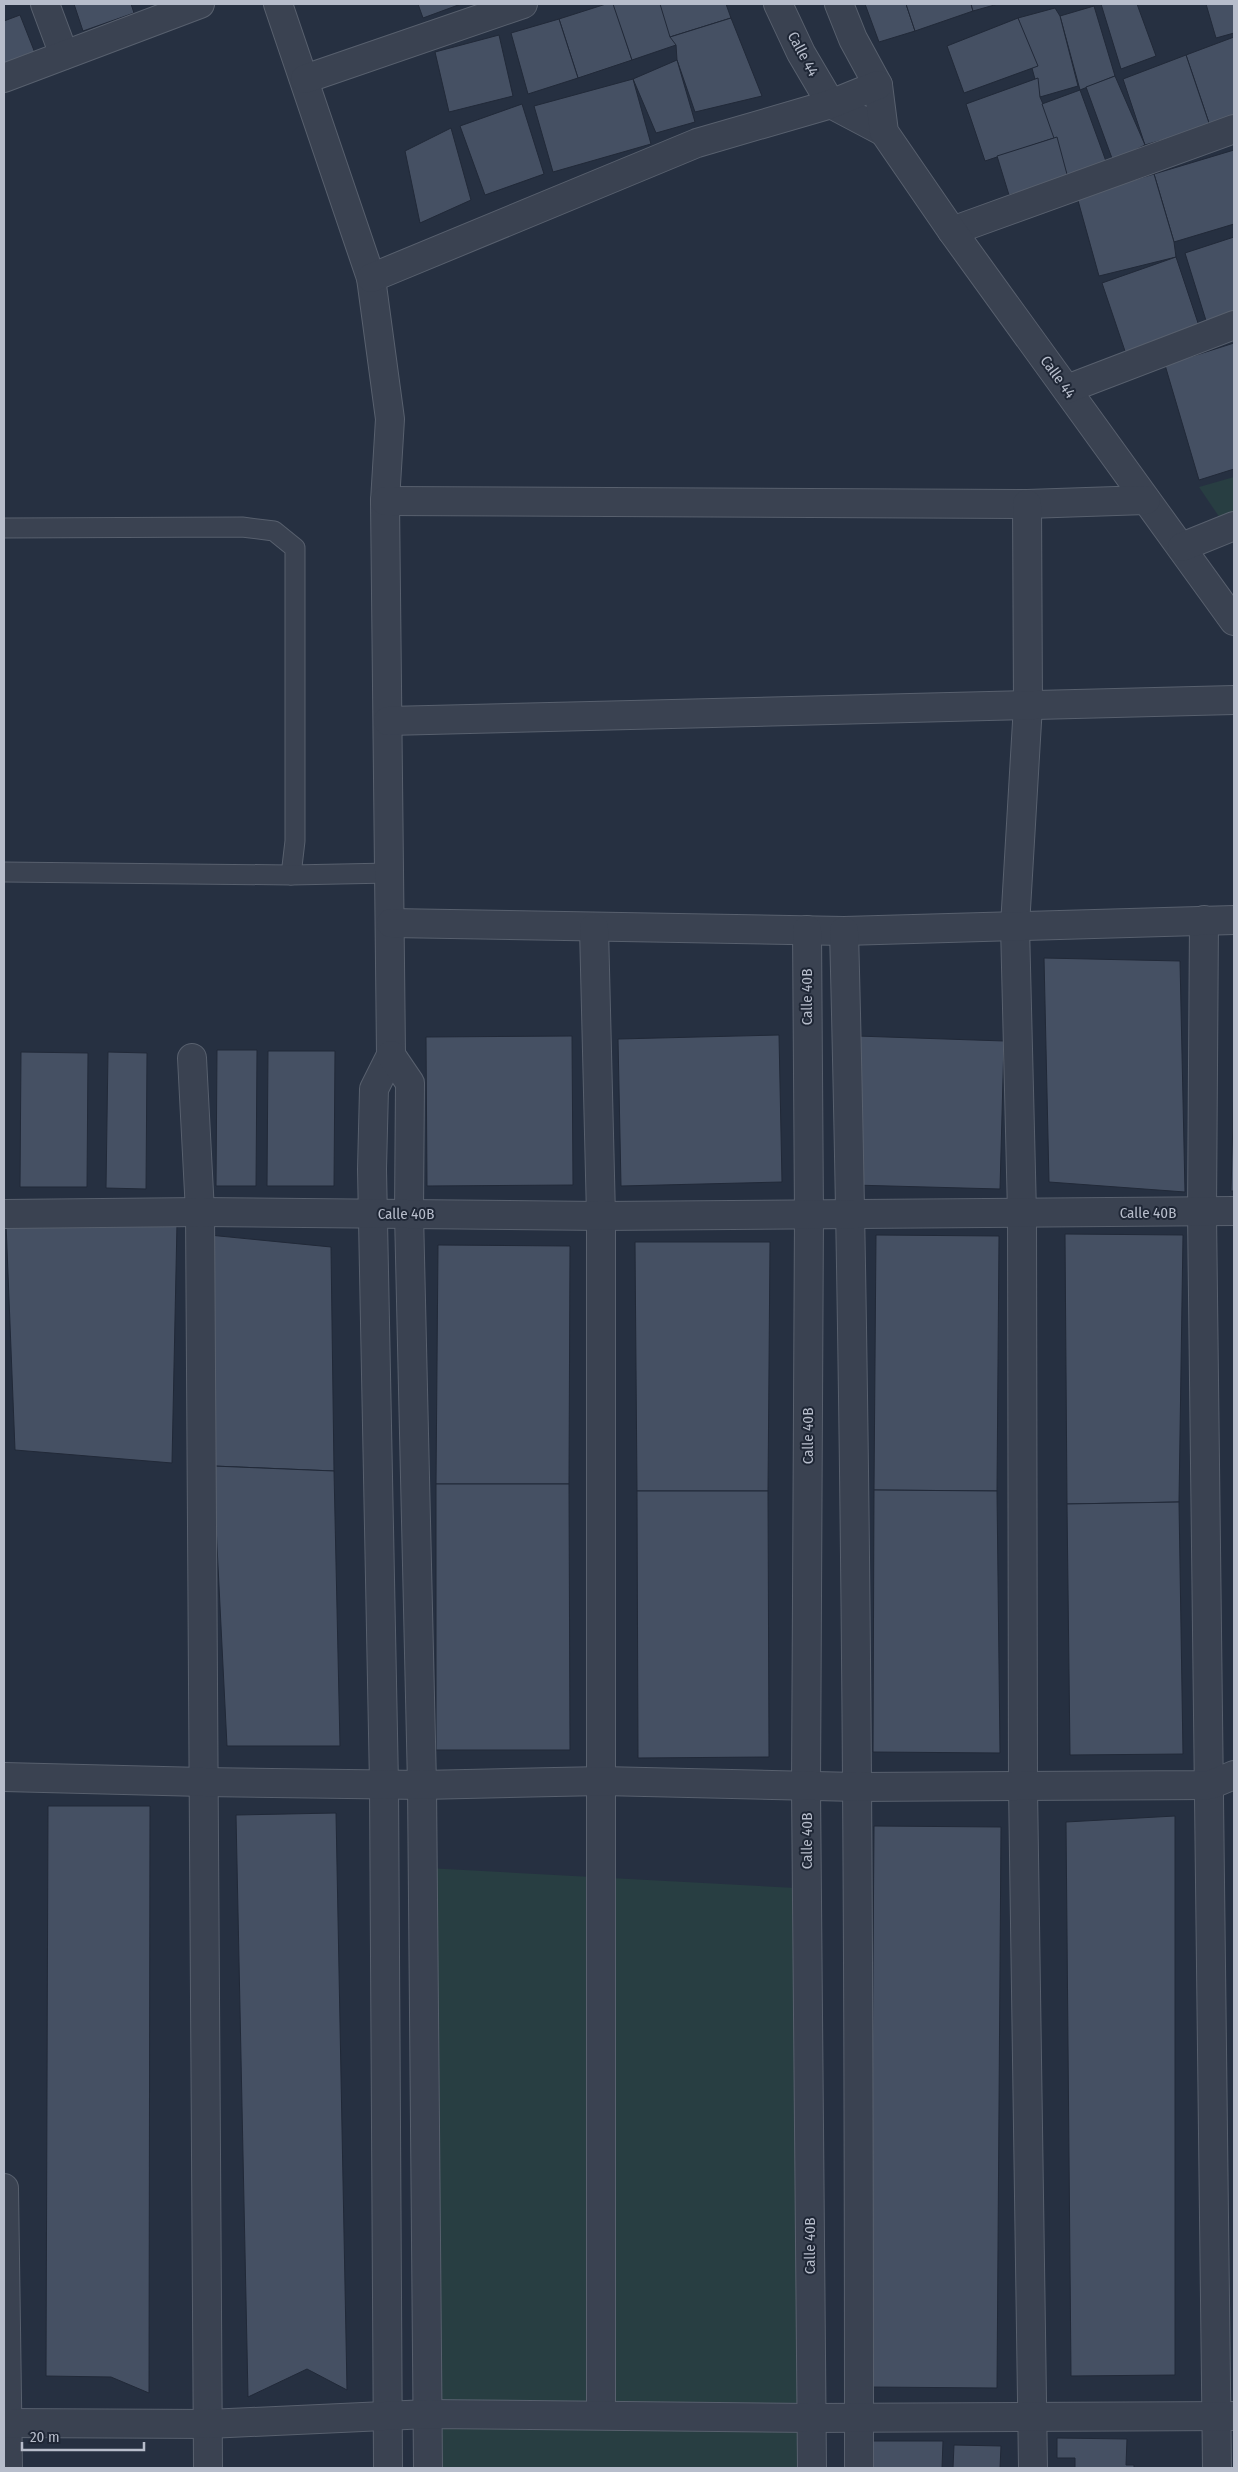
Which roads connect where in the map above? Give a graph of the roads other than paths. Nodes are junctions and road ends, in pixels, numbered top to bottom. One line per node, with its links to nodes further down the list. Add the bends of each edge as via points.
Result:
1 (45, 4): 7 (street)
2 (200, 4): 7 (street)
3 (278, 4): 9 (street)
4 (523, 4): 9 (street)
5 (778, 4): 11 (street, Calle 44, via 801,53)
6 (839, 4): 10 (street, Calle 44, via 853,39)
7 (64, 55): 8 (street)
8 (4, 78)
9 (305, 79): 15 (street)
10 (878, 85): 11 (street); 13 (street, Calle 44)
11 (831, 104): 13 (street, Calle 44); 15 (street, via 697,143)
12 (1234, 129): 14 (street)
13 (884, 132): 14 (street, Calle 44)
14 (952, 231): 17 (street, Calle 44)
15 (371, 278): 19 (street, via 390,419)
16 (1234, 324): 17 (street)
17 (1067, 389): 18 (street, Calle 44)
18 (1146, 500): 20 (street); 23 (street, Calle 44)
19 (385, 501): 20 (street); 27 (street)
20 (1027, 504): 26 (street)
21 (1234, 526): 23 (street)
22 (4, 528): 30 (lane, via 242,527 274,531 295,548 295,841)
23 (1182, 547): 24 (street, Calle 44)
24 (1234, 621)
25 (1234, 700): 26 (street)
26 (1028, 705): 27 (street); 34 (street)
27 (388, 721): 29 (street)
28 (4, 872): 30 (lane)
29 (390, 872): 30 (lane); 33 (street)
30 (292, 875)
31 (1204, 920): 32 (street); 34 (street); 42 (street)
32 (1234, 920)
33 (391, 923): 35 (street); 38 (street)
34 (1015, 926): 37 (street); 45 (street)
35 (594, 928): 36 (street); 49 (street)
36 (807, 930): 37 (street); 47 (street, Calle 40B)
37 (844, 931): 48 (street)
38 (391, 1055): 43 (street, via 374,1089); 44 (street, via 410,1083)
39 (192, 1058): 41 (street)
40 (1234, 1211): 42 (street, Calle 40B)
41 (200, 1212): 43 (street, Calle 40B); 46 (street, Calle 40B); 53 (street)
42 (1202, 1212): 45 (street, Calle 40B); 51 (street)
43 (374, 1213): 44 (street, Calle 40B); 54 (street)
44 (409, 1213): 49 (street, Calle 40B); 55 (street)
45 (1022, 1213): 48 (street, Calle 40B); 58 (street)
46 (4, 1214)
47 (808, 1215): 48 (street, Calle 40B); 49 (street, Calle 40B); 56 (street, Calle 40B)
48 (851, 1215): 57 (street)
49 (601, 1216): 52 (street)
50 (4, 1777): 53 (street)
51 (1222, 1780): 58 (street); 63 (street)
52 (602, 1781): 55 (street); 56 (street); 61 (street)
53 (203, 1782): 54 (street); 68 (street)
54 (384, 1784): 55 (street); 62 (street)
55 (422, 1785): 60 (street)
56 (806, 1787): 57 (street); 66 (street, Calle 40B)
57 (857, 1787): 58 (street); 64 (street)
58 (1023, 1787): 65 (street)
59 (4, 2188): 67 (street)
60 (428, 2414): 61 (street); 62 (street); 72 (street)
61 (601, 2415): 66 (street)
62 (388, 2416): 68 (street); 71 (street)
63 (1225, 2416): 65 (street); 76 (street)
64 (859, 2417): 65 (street); 66 (street); 74 (street)
65 (1033, 2417): 75 (street)
66 (811, 2418): 73 (street, Calle 40B)
67 (5, 2423): 68 (street); 69 (street)
68 (208, 2424): 70 (street)
69 (8, 2468)
70 (208, 2468)
71 (388, 2468)
72 (428, 2468)
73 (812, 2468)
74 (859, 2468)
75 (1033, 2468)
76 (1217, 2468)

